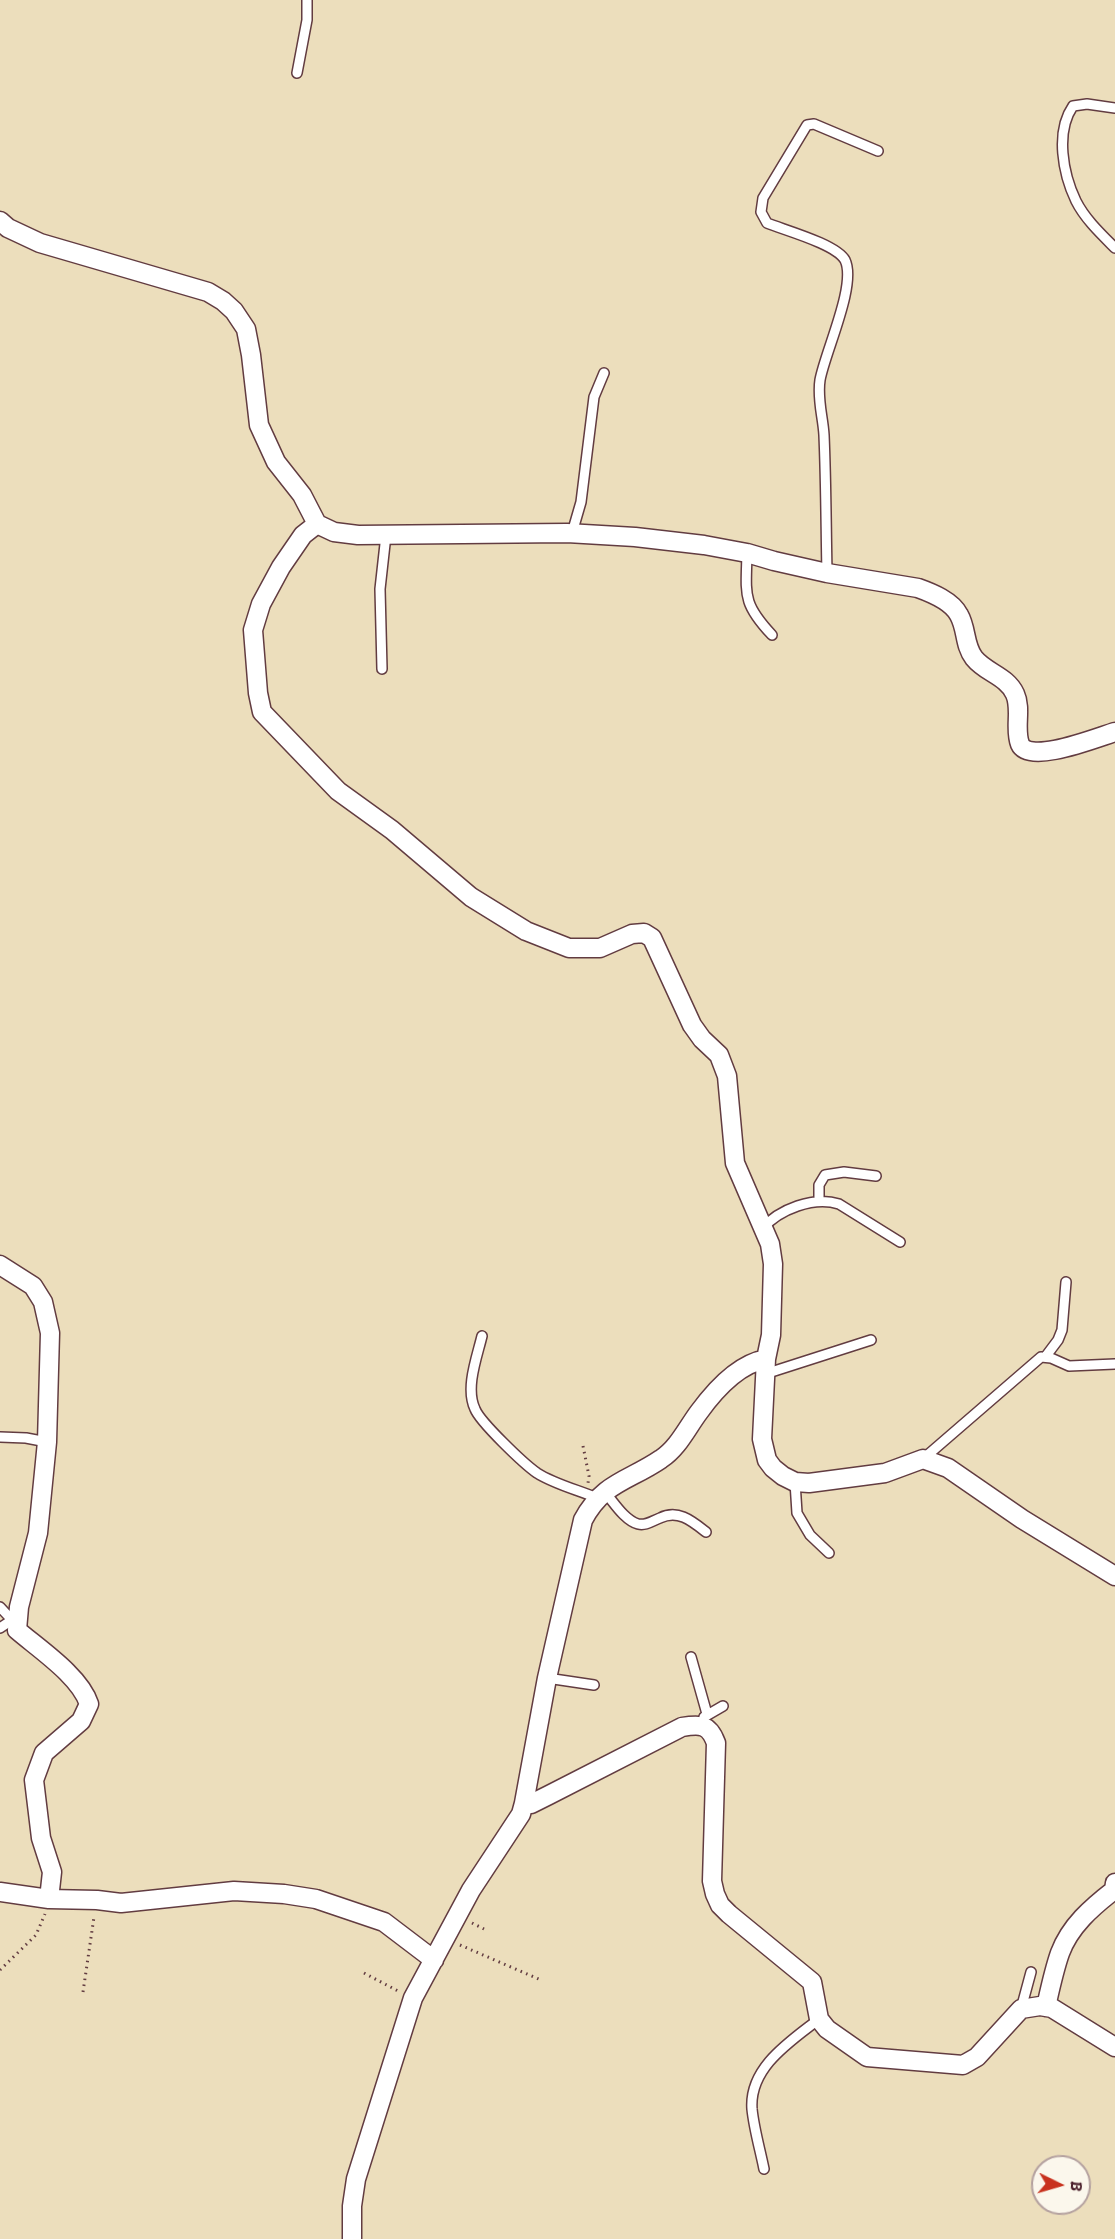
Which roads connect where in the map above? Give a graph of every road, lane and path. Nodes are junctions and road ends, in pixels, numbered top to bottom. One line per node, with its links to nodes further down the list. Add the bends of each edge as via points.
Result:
1 (307, 0): 2 (lane)
2 (297, 73)
3 (1115, 108): 6 (lane, via 1073,106 1066,116 1063,142 1066,172 1076,201 1096,230)
4 (878, 151): 12 (lane, via 814,124 807,125 763,198 761,212 767,223 834,250 844,259 848,272 843,304 820,381)
5 (0, 221): 8 (street, via 40,243 208,292 234,311 246,329 259,424 276,462 302,495)
6 (1115, 248)
7 (604, 373): 9 (lane, via 594,397 581,502)
8 (317, 524): 10 (street, via 334,532); 18 (street, via 303,535 281,567 261,604 253,630 262,712 338,791 392,830 471,897 526,931 569,948 600,948 644,933 652,938 692,1024 719,1055 727,1076 735,1163)
9 (572, 533): 10 (street); 11 (street, via 704,544)
10 (386, 535): 14 (lane, via 380,589)
11 (747, 553): 12 (street); 13 (lane, via 746,597 755,617)
12 (826, 573): 15 (street, via 918,588 951,606 960,616 975,659 1003,679 1017,697 1020,743 1024,750 1048,752)
13 (772, 635)
14 (382, 669)
15 (1115, 732)
16 (876, 1176): 17 (lane, via 844,1172 825,1175 819,1185)
17 (819, 1200): 18 (lane, via 782,1214); 19 (lane, via 839,1204)
18 (762, 1229): 26 (street, via 770,1244 773,1264)
19 (900, 1242)
20 (0, 1265): 28 (street, via 33,1286 43,1302 50,1333)
21 (1066, 1282): 24 (lane, via 1062,1329)
22 (482, 1336): 32 (lane, via 471,1395 475,1410 537,1473)
23 (871, 1340): 26 (lane)
24 (1046, 1356): 25 (lane, via 1069,1366); 30 (lane, via 1036,1360)
25 (1115, 1364)
26 (766, 1366): 31 (street, via 762,1439 767,1460); 32 (street, via 747,1365 718,1388 663,1458)
27 (0, 1437): 28 (lane)
28 (47, 1442): 37 (street, via 38,1533 20,1607)
29 (583, 1446): 32 (path)
30 (923, 1459): 31 (street, via 885,1473); 35 (street, via 948,1468)
31 (795, 1482): 34 (lane, via 797,1513 810,1535)
32 (596, 1494): 33 (lane, via 640,1525 677,1514); 39 (street, via 583,1520)
33 (706, 1532)
34 (829, 1553)
35 (1115, 1576)
36 (0, 1607): 37 (lane)
37 (10, 1626): 46 (street, via 76,1682 89,1704 81,1721 44,1753 34,1780 41,1838 52,1872)
38 (691, 1657): 42 (lane)
39 (547, 1678): 40 (lane); 43 (street)
40 (594, 1685)
41 (723, 1706): 42 (lane)
42 (701, 1719): 43 (street, via 531,1804); 58 (street, via 716,1743 712,1881 715,1894 729,1914 812,1982)
43 (524, 1803): 48 (street)
44 (1115, 1887): 56 (street, via 1072,1930 1060,1952)
45 (0, 1892): 46 (street)
46 (49, 1899): 47 (street); 50 (path, via 36,1935)
47 (97, 1900): 49 (street, via 121,1903 234,1891 316,1899 384,1922); 54 (path)
48 (444, 1939): 49 (street); 53 (path)
49 (434, 1960): 55 (street)
50 (0, 1970)
51 (1031, 1972): 57 (lane)
52 (364, 1973): 55 (path)
53 (541, 1980)
54 (83, 1992)
55 (413, 1998): 61 (street, via 356,2179)
56 (1046, 2007): 57 (street); 59 (street)
57 (1021, 2009): 58 (street, via 977,2057 963,2065 867,2057)
58 (819, 2019): 60 (lane, via 763,2068 752,2097)
59 (1115, 2047)
60 (764, 2169)
61 (352, 2239)

